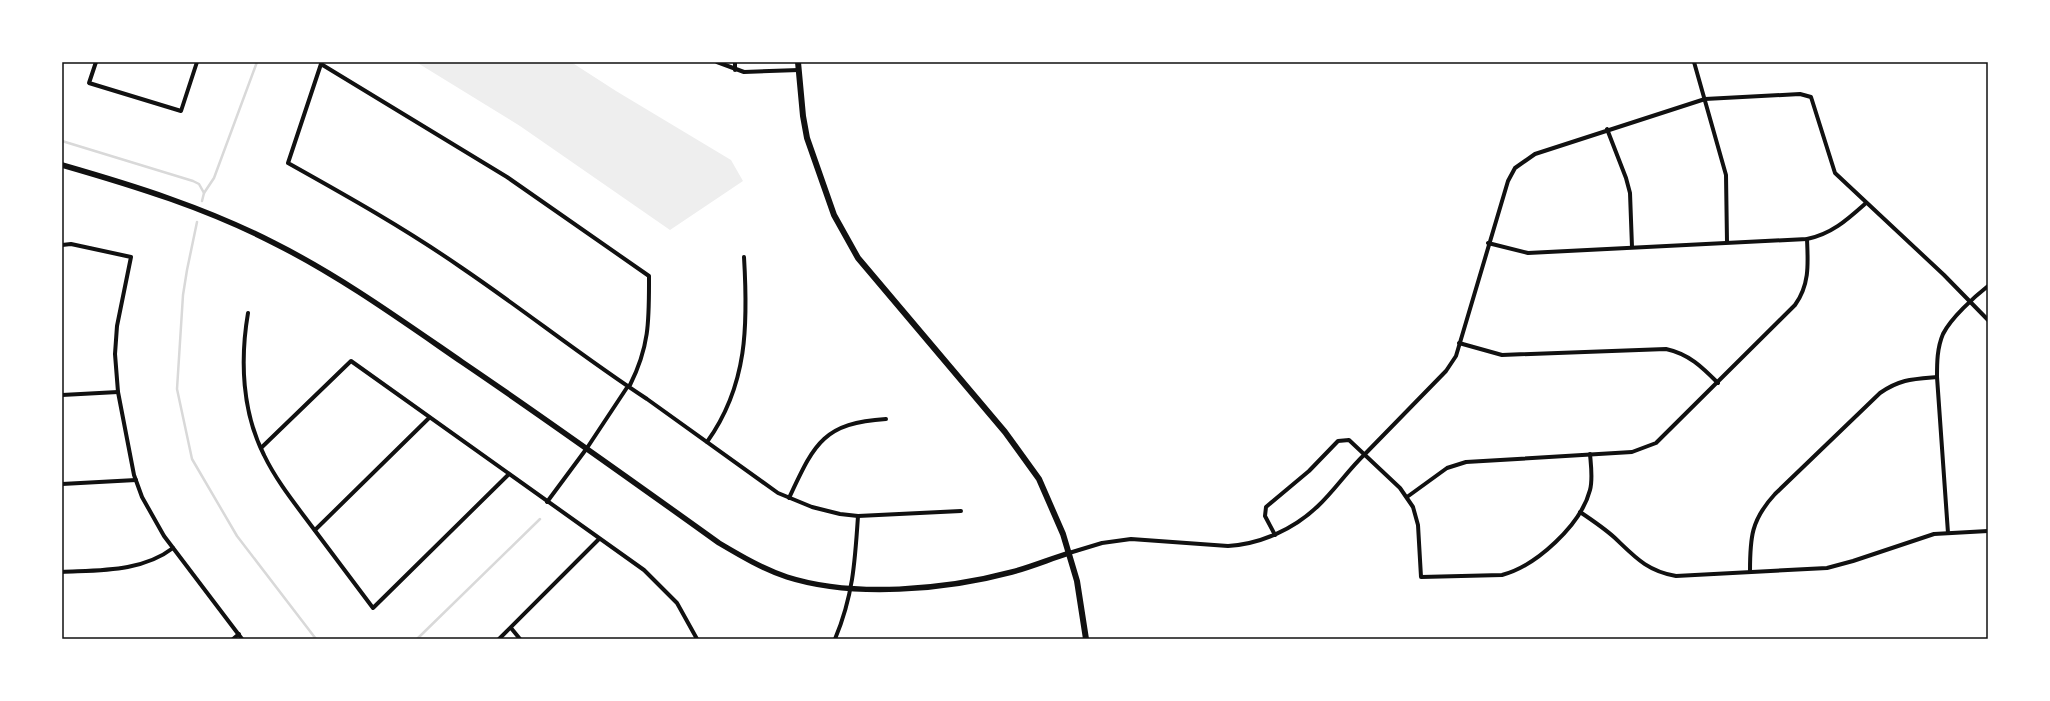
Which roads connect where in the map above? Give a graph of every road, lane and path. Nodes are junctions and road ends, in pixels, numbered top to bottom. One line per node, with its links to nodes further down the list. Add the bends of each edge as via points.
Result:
1 (96, 62): 2 (street, via 89,84 181,111)
2 (197, 62)
3 (717, 62): 7 (street)
4 (735, 62): 7 (street)
5 (798, 62): 8 (main road)
6 (1694, 62): 9 (street)
7 (736, 70): 8 (street)
8 (799, 70): 51 (main road, via 807,138 834,215 844,235 858,258 1024,456 1048,496)
9 (1705, 99): 10 (street); 12 (street, via 1800,94 1811,97 1835,173); 14 (street, via 1726,175)
10 (1607, 130): 15 (street, via 1536,154 1515,168 1508,181); 17 (street, via 1630,193)
11 (62, 165): 33 (street, via 172,198 219,217 319,267 410,326)
12 (1866, 203): 13 (street, via 1844,223 1828,233); 20 (street)
13 (1807, 239): 14 (street); 25 (street, via 1808,272 1800,299)
14 (1727, 242): 17 (street)
15 (1488, 243): 17 (street, via 1528,253); 23 (street)
16 (62, 245): 27 (street, via 71,244 131,257 117,326 115,354)
17 (1632, 247)
18 (744, 257): 31 (street, via 747,307 742,358 727,405)
19 (1988, 286): 20 (street)
20 (1971, 303): 22 (street); 24 (street, via 1943,334 1938,352)
21 (248, 313): 32 (street, via 243,359 245,392)
22 (1988, 320)
23 (1459, 343): 25 (street, via 1502,355 1666,349 1681,353 1695,361); 35 (street, via 1456,356 1446,371)
24 (1937, 377): 47 (street); 52 (street, via 1905,380 1880,394 1775,494 1759,513 1752,531)
25 (1718, 383): 34 (street, via 1656,443 1632,452)
26 (628, 386): 26 (street, via 638,369 647,341 649,276 507,177 321,64 288,163 413,236 462,268); 31 (street); 33 (street)
27 (118, 392): 28 (street); 37 (street)
28 (62, 395)
29 (429, 418): 32 (street, via 351,361); 36 (street); 45 (street)
30 (886, 419): 40 (street, via 863,420 849,424 823,439 809,456)
31 (707, 442): 40 (street)
32 (261, 448): 45 (street, via 288,494)
33 (587, 448): 41 (street); 54 (street, via 719,543 746,559 787,577 813,584)
34 (1590, 454): 39 (street, via 1466,462 1447,468); 43 (street, via 1590,488)
35 (1363, 455): 39 (street); 48 (street, via 1315,509 1302,520); 48 (street, via 1349,440 1338,441 1309,471 1266,507 1265,516)
36 (508, 474): 41 (street); 45 (street, via 373,608)
37 (136, 480): 38 (street); 50 (street, via 152,517)
38 (62, 484)
39 (1407, 497): 43 (street, via 1418,525 1421,577 1502,575 1512,572 1529,564 1543,553)
40 (789, 498): 44 (street, via 831,512)
41 (547, 502): 49 (street)
42 (961, 511): 44 (street)
43 (1580, 512): 52 (street, via 1656,572 1685,576)
44 (858, 516): 54 (street, via 855,565)
45 (315, 530)
46 (1988, 531): 47 (street)
47 (1948, 533): 52 (street, via 1934,534 1838,566)
48 (1275, 535): 51 (street, via 1242,545 1228,546 1141,539 1118,540)
49 (599, 539): 55 (street); 61 (street, via 644,570 664,589 684,614)
50 (173, 548): 53 (street, via 165,554 126,569); 56 (street)
51 (1069, 553): 54 (street, via 1012,572 964,582 893,589); 63 (main road, via 1080,594)
52 (1750, 571)
53 (62, 572)
54 (850, 589): 62 (street, via 846,610)
55 (511, 628): 59 (street); 60 (street)
56 (239, 634): 57 (street); 58 (street)
57 (233, 639)
58 (242, 639)
59 (499, 639)
60 (520, 639)
61 (697, 639)
62 (835, 639)
63 (1086, 639)

